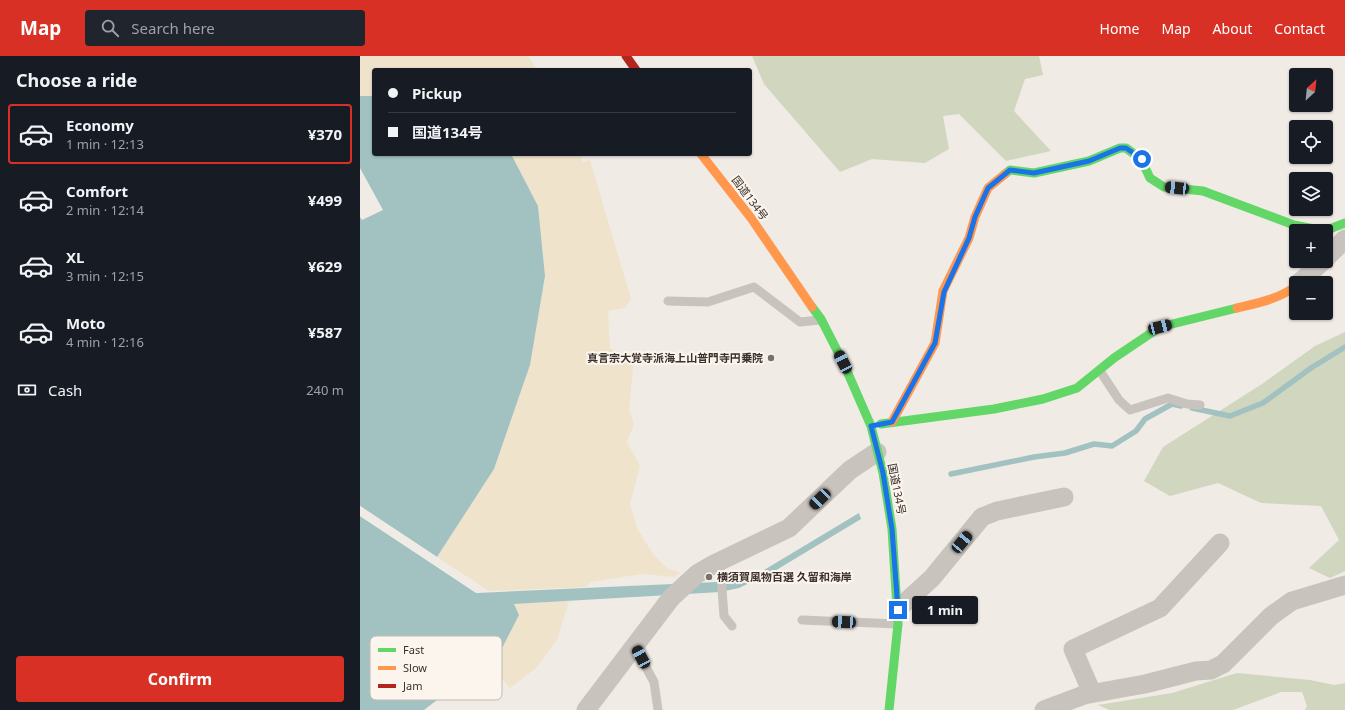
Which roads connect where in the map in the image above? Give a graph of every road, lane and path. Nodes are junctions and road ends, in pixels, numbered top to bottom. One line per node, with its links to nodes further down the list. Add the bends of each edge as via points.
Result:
1 (626, 56): 2 (main road)
2 (635, 68)
3 (704, 156): 11 (main road, 国道134号)
4 (1345, 223): 14 (main road, via 1327,230 1314,229 1294,225 1202,191 1164,187 1150,178 1142,159 1126,148 1089,161 1034,173 1010,170 988,188 944,292 935,343)
5 (1345, 239): 6 (street)
6 (1333, 251)
7 (1316, 268): 8 (street)
8 (1307, 276)
9 (1289, 291): 12 (main road, via 1265,301 1160,327 1114,358)
10 (668, 301): 11 (lane, via 708,302 754,287 800,322)
11 (821, 320): 15 (main road, 国道134号)
12 (1100, 371): 13 (lane, via 1119,400 1130,410 1168,398); 14 (main road, via 1077,388 1043,399 994,409)
13 (1200, 405)
14 (892, 422): 15 (main road)
15 (871, 426): 16 (main road, 国道134号)
16 (877, 452): 19 (street, via 850,470 789,528); 21 (main road, 国道134号, via 892,529)
17 (1064, 497): 21 (street, via 997,511 982,517)
18 (1220, 543): 25 (street, via 1160,608 1073,649)
19 (721, 570): 23 (lane, via 724,616); 24 (street, via 697,574 687,582)
20 (1345, 585): 25 (street, via 1292,601 1271,616 1223,664 1210,670)
21 (898, 617): 22 (lane); 28 (main road, 国道134号)
22 (802, 620)
23 (732, 626)
24 (634, 645): 26 (street); 27 (lane, via 654,682)
25 (1092, 693): 29 (street)
26 (586, 710)
27 (658, 710)
28 (889, 710)
29 (1044, 710)

